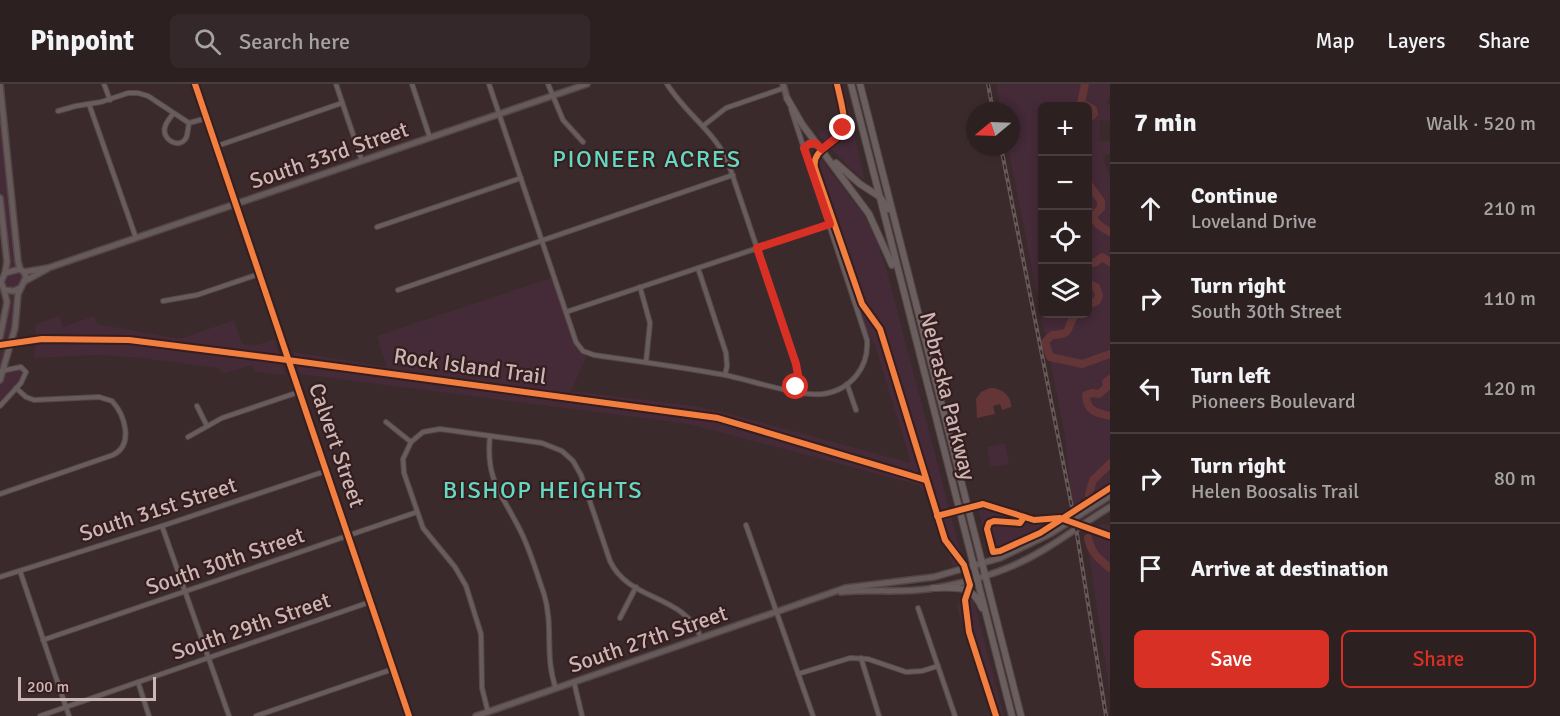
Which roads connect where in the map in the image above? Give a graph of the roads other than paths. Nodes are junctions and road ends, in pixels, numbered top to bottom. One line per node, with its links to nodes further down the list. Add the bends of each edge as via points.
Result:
1 (0, 84): 24 (main road)
2 (104, 84): 15 (street)
3 (195, 84): 21 (main road, Calvert Street)
4 (336, 84): 16 (street)
5 (412, 84): 25 (street)
6 (489, 84): 20 (street)
7 (548, 84): 13 (street)
8 (587, 84): 13 (main road, South 33rd Street)
9 (668, 84): 23 (street)
10 (851, 84): 33 (main road, Nebraska Parkway)
11 (860, 84): 40 (main road, Nebraska Parkway)
12 (783, 86): 14 (main road); 23 (street, via 726,108)
13 (552, 96): 20 (main road, South 33rd Street); 26 (street, via 563,120)
14 (788, 98): 28 (main road); 29 (street)
15 (110, 100): 17 (street); 19 (street, via 138,93)
16 (342, 103): 27 (street); 30 (street)
17 (89, 104): 18 (street); 38 (street)
18 (58, 111)
19 (173, 114): 22 (street); 22 (street, via 164,129 170,141 184,141)
20 (499, 114): 25 (main road, South 33rd Street); 32 (street)
21 (207, 118): 22 (street); 27 (main road, Calvert Street)
22 (189, 123)
23 (703, 126): 31 (street, via 723,152)
24 (3, 137): 44 (main road)
25 (430, 138): 30 (main road, South 33rd Street)
26 (583, 142)
27 (217, 146): 35 (main road, Calvert Street)
28 (820, 147): 29 (main road, via 809,144); 33 (main road, via 853,179); 53 (main road, via 879,231)
29 (804, 148): 36 (street)
30 (362, 161): 35 (main road, South 33rd Street)
31 (733, 175): 39 (street); 41 (street)
32 (521, 178): 37 (street); 39 (street)
33 (879, 196): 40 (main road); 53 (main road, Nebraska Parkway)
34 (0, 198): 46 (main road, via 7,262)
35 (236, 204): 38 (main road, South 33rd Street); 45 (main road, Calvert Street)
36 (830, 224): 41 (street); 60 (street, via 866,331 864,364)
37 (377, 227)
38 (136, 238): 42 (main road, South 33rd Street)
39 (542, 240): 51 (street); 54 (street)
40 (899, 241): 80 (main road, Nebraska Parkway)
41 (757, 248): 43 (street); 62 (street, via 798,369)
42 (48, 268): 44 (main road, South 33rd Street); 47 (main road, South 33rd Street)
43 (698, 268): 48 (street); 58 (street, via 726,353)
44 (22, 270): 46 (main road, via 12,269); 47 (main road)
45 (260, 274): 52 (street, via 197,295); 63 (main road, Calvert Street)
46 (2, 277): 50 (main road)
47 (25, 281): 49 (main road)
48 (640, 287): 54 (street); 56 (street, via 650,323)
49 (20, 288): 50 (main road); 57 (main road, via 15,328)
50 (2, 289): 55 (main road, via 7,302)
51 (398, 290)
52 (163, 301)
53 (906, 305): 81 (main road, Nebraska Parkway)
54 (566, 312): 56 (street, via 579,346 588,353)
55 (1, 335)
56 (646, 362): 58 (street)
57 (2, 371): 59 (main road); 61 (street, via 21,367 25,370 26,375)
58 (725, 375): 62 (street)
59 (0, 380)
60 (847, 384): 62 (street, via 824,394); 66 (street)
61 (16, 388): 64 (street); 73 (street, via 34,400 99,397 112,401 126,432 122,449 113,455)
62 (795, 391)
63 (300, 392): 68 (street); 72 (main road, Calvert Street)
64 (0, 406)
65 (197, 406): 68 (street)
66 (856, 410)
67 (386, 422): 71 (street)
68 (207, 426): 70 (street)
69 (490, 436): 71 (street, via 435,429 423,432); 87 (street, via 542,443 568,456 581,475 613,568); 106 (street, via 489,460 494,481 527,546 547,605 548,660)
70 (188, 437)
71 (411, 442): 76 (street, via 403,466)
72 (326, 471): 78 (street, South 31st Street); 79 (main road, Calvert Street)
73 (0, 494)
74 (1110, 496): 80 (main road, South 27th Street, via 1036,542)
75 (1110, 507): 83 (main road, South 27th Street, via 1044,550)
76 (417, 512): 79 (street, South 30th Street); 108 (street, via 423,528 456,567 466,586 481,634 482,688)
77 (746, 525): 94 (street)
78 (162, 526): 82 (street, South 31st Street); 89 (street)
79 (348, 536): 89 (street, South 30th Street); 92 (main road, Calvert Street)
80 (982, 563): 81 (main road, South 27th Street); 83 (main road, Nebraska Parkway)
81 (974, 566): 85 (main road, Nebraska Parkway); 86 (main road, South 27th Street, via 934,577)
82 (20, 571): 84 (street, South 31st Street); 97 (street)
83 (985, 575): 85 (main road, South 27th Street); 121 (main road, Nebraska Parkway)
84 (0, 577)
85 (977, 577): 88 (main road, South 27th Street); 98 (main road, Nebraska Parkway)
86 (885, 582): 90 (main road); 91 (main road, South 27th Street)
87 (636, 588): 95 (street); 96 (street, via 686,614)
88 (933, 588): 90 (main road, South 27th Street); 98 (main road, via 960,588 975,596)
89 (186, 591): 97 (street, South 30th Street); 99 (street)
90 (872, 592): 91 (main road, South 27th Street)
91 (831, 594): 94 (main road, South 27th Street)
92 (370, 602): 99 (street, South 29th Street); 102 (main road, Calvert Street)
93 (918, 608): 101 (street)
94 (777, 612): 96 (main road, South 27th Street); 103 (street)
95 (620, 618)
96 (701, 638): 105 (main road, South 27th Street)
97 (43, 640): 107 (street)
98 (996, 650): 120 (main road, Nebraska Parkway)
99 (209, 658): 104 (street, South 29th Street); 112 (street)
100 (861, 658): 101 (street, via 906,672); 103 (street, via 839,660); 118 (street)
101 (938, 666): 119 (street)
102 (393, 669): 113 (street); 114 (main road, Calvert Street)
103 (798, 674): 117 (street)
104 (138, 682): 107 (street, South 29th Street); 111 (street)
105 (574, 682): 106 (main road, South 27th Street); 116 (street)
106 (556, 689): 108 (main road, South 27th Street)
107 (66, 707): 109 (street, South 29th Street); 110 (street)
108 (488, 712): 115 (main road, South 27th Street)
109 (40, 716)
110 (69, 716)
111 (149, 716)
112 (229, 716)
113 (256, 716)
114 (409, 716)
115 (476, 716)
116 (582, 716)
117 (813, 716)
118 (879, 716)
119 (955, 716)
120 (1012, 716)
121 (1021, 716)

